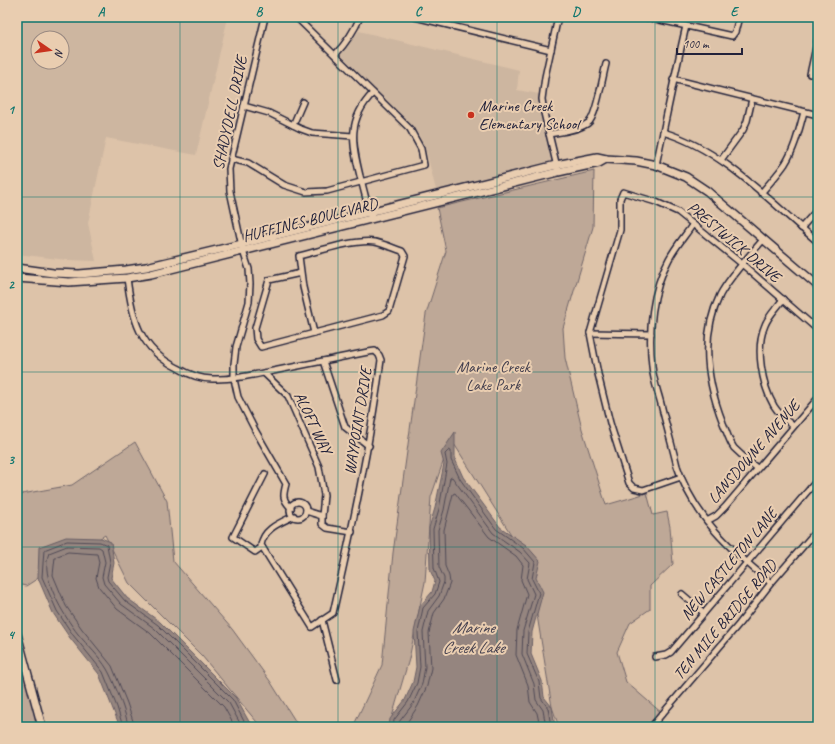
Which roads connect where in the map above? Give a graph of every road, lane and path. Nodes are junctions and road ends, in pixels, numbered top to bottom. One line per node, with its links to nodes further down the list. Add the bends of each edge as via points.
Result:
1 (265, 17): 18 (street, SHADYDELL DRIVE)
2 (296, 17): 11 (street)
3 (360, 17): 11 (street, via 356,28)
4 (415, 17): 10 (street)
5 (558, 17): 10 (street)
6 (647, 17): 8 (street)
7 (739, 17): 8 (street, via 732,36)
8 (686, 26): 14 (street)
9 (818, 38): 13 (street)
10 (551, 50): 23 (street, via 542,99)
11 (335, 55): 15 (street)
12 (606, 64): 23 (street, via 590,122)
13 (810, 74)
14 (673, 80): 16 (street); 22 (street)
15 (373, 93): 24 (street, via 357,115); 29 (street, via 410,129 421,149 424,165)
16 (752, 99): 19 (street); 26 (street, via 743,130)
17 (303, 102): 21 (street)
18 (244, 106): 21 (street, via 269,113); 25 (street, SHADYDELL DRIVE)
19 (804, 112): 20 (street); 31 (street, via 797,138 785,164)
20 (818, 115)
21 (293, 125): 24 (street, via 312,133)
22 (663, 132): 26 (street, via 692,142); 27 (street)
23 (549, 134): 28 (street)
24 (353, 136): 29 (street, via 355,157)
25 (231, 159): 29 (street, via 248,163 284,185 306,192); 39 (street, SHADYDELL DRIVE, via 230,191)
26 (721, 160): 31 (street)
27 (656, 165): 28 (main road, HUFFINES BOULEVARD, via 597,157); 37 (main road, HUFFINES BOULEVARD, via 686,177 707,191)
28 (557, 168): 30 (main road, HUFFINES BOULEVARD); 32 (main road, HUFFINES BOULEVARD)
29 (362, 182): 34 (street)
30 (469, 186): 32 (street); 34 (main road, HUFFINES BOULEVARD)
31 (761, 193): 36 (street)
32 (470, 195): 34 (main road, HUFFINES BOULEVARD)
33 (818, 209): 36 (street)
34 (370, 215): 39 (main road, HUFFINES BOULEVARD)
35 (693, 224): 40 (street, PRESTWICK DRIVE); 49 (street, PRESTWICK DRIVE, via 670,208 623,192 620,200 620,230); 50 (street, via 664,269 655,297)
36 (801, 228): 38 (street)
37 (763, 240): 40 (street); 45 (main road, HUFFINES BOULEVARD)
38 (818, 242)
39 (243, 248): 43 (main road, HUFFINES BOULEVARD, via 146,267); 53 (street, SHADYDELL DRIVE, via 249,269 249,302 236,347)
40 (742, 264): 46 (street, PRESTWICK DRIVE); 57 (street, via 721,294 712,315 707,350 716,406 724,427 734,447)
41 (17, 268): 43 (main road, HUFFINES BOULEVARD, via 79,274)
42 (301, 273): 48 (street); 48 (street, via 269,280 255,328 256,339 261,347); 48 (street, HUFFINES BOULEVARD, via 299,256 338,246 374,242 402,251 405,256 389,311 383,315)
43 (127, 274): 44 (main road, HUFFINES BOULEVARD, via 69,282); 53 (street, WAYPOINT DRIVE, via 131,305 139,330 153,351 165,362 187,373 211,379)
44 (17, 278)
45 (818, 286)
46 (783, 299): 47 (street, PRESTWICK DRIVE); 55 (street, via 762,333 760,353 772,400 779,412)
47 (818, 330)
48 (314, 333)
49 (590, 333): 50 (street); 59 (street, via 610,423 629,483 634,488 643,490)
50 (651, 334): 59 (street, via 652,366)
51 (323, 361): 52 (street, WAYPOINT DRIVE); 56 (street, via 345,427); 56 (street, WAYPOINT DRIVE, via 368,352 379,355 381,360)
52 (264, 373): 53 (street, WAYPOINT DRIVE); 64 (street, ALOFT WAY, via 288,396 319,467 324,495)
53 (234, 379): 61 (street, SHADYDELL DRIVE, via 238,397 286,484 283,496)
54 (818, 398): 55 (street, LANSDOWNE AVENUE)
55 (793, 426): 57 (street, LANSDOWNE AVENUE)
56 (369, 446): 67 (street, WAYPOINT DRIVE)
57 (757, 468): 65 (street, LANSDOWNE AVENUE, via 716,516)
58 (265, 474): 68 (street, via 232,537 255,552)
59 (681, 477): 65 (street, via 695,506)
60 (818, 479): 69 (street, NEW CASTLETON LANE)
61 (291, 508): 62 (street, via 296,502 301,502); 63 (street)
62 (306, 511): 63 (street, via 301,517); 64 (street)
63 (294, 516): 68 (street, via 266,532 262,538)
64 (322, 516): 67 (street, via 322,524 327,528)
65 (707, 521): 69 (street)
66 (818, 529): 70 (street, TEN MILE BRIDGE ROAD)
67 (352, 532): 73 (street, WAYPOINT DRIVE, via 333,612)
68 (262, 547): 73 (street, WAYPOINT DRIVE, via 312,627)
69 (747, 563): 70 (street); 72 (street, NEW CASTLETON LANE)
70 (771, 584): 78 (street, TEN MILE BRIDGE ROAD)
71 (682, 594): 72 (street)
72 (704, 613): 75 (street, NEW CASTLETON LANE, via 671,652)
73 (322, 620): 76 (street)
74 (17, 634): 77 (main road)
75 (655, 657)
76 (337, 680)
77 (42, 727)
78 (651, 727)

